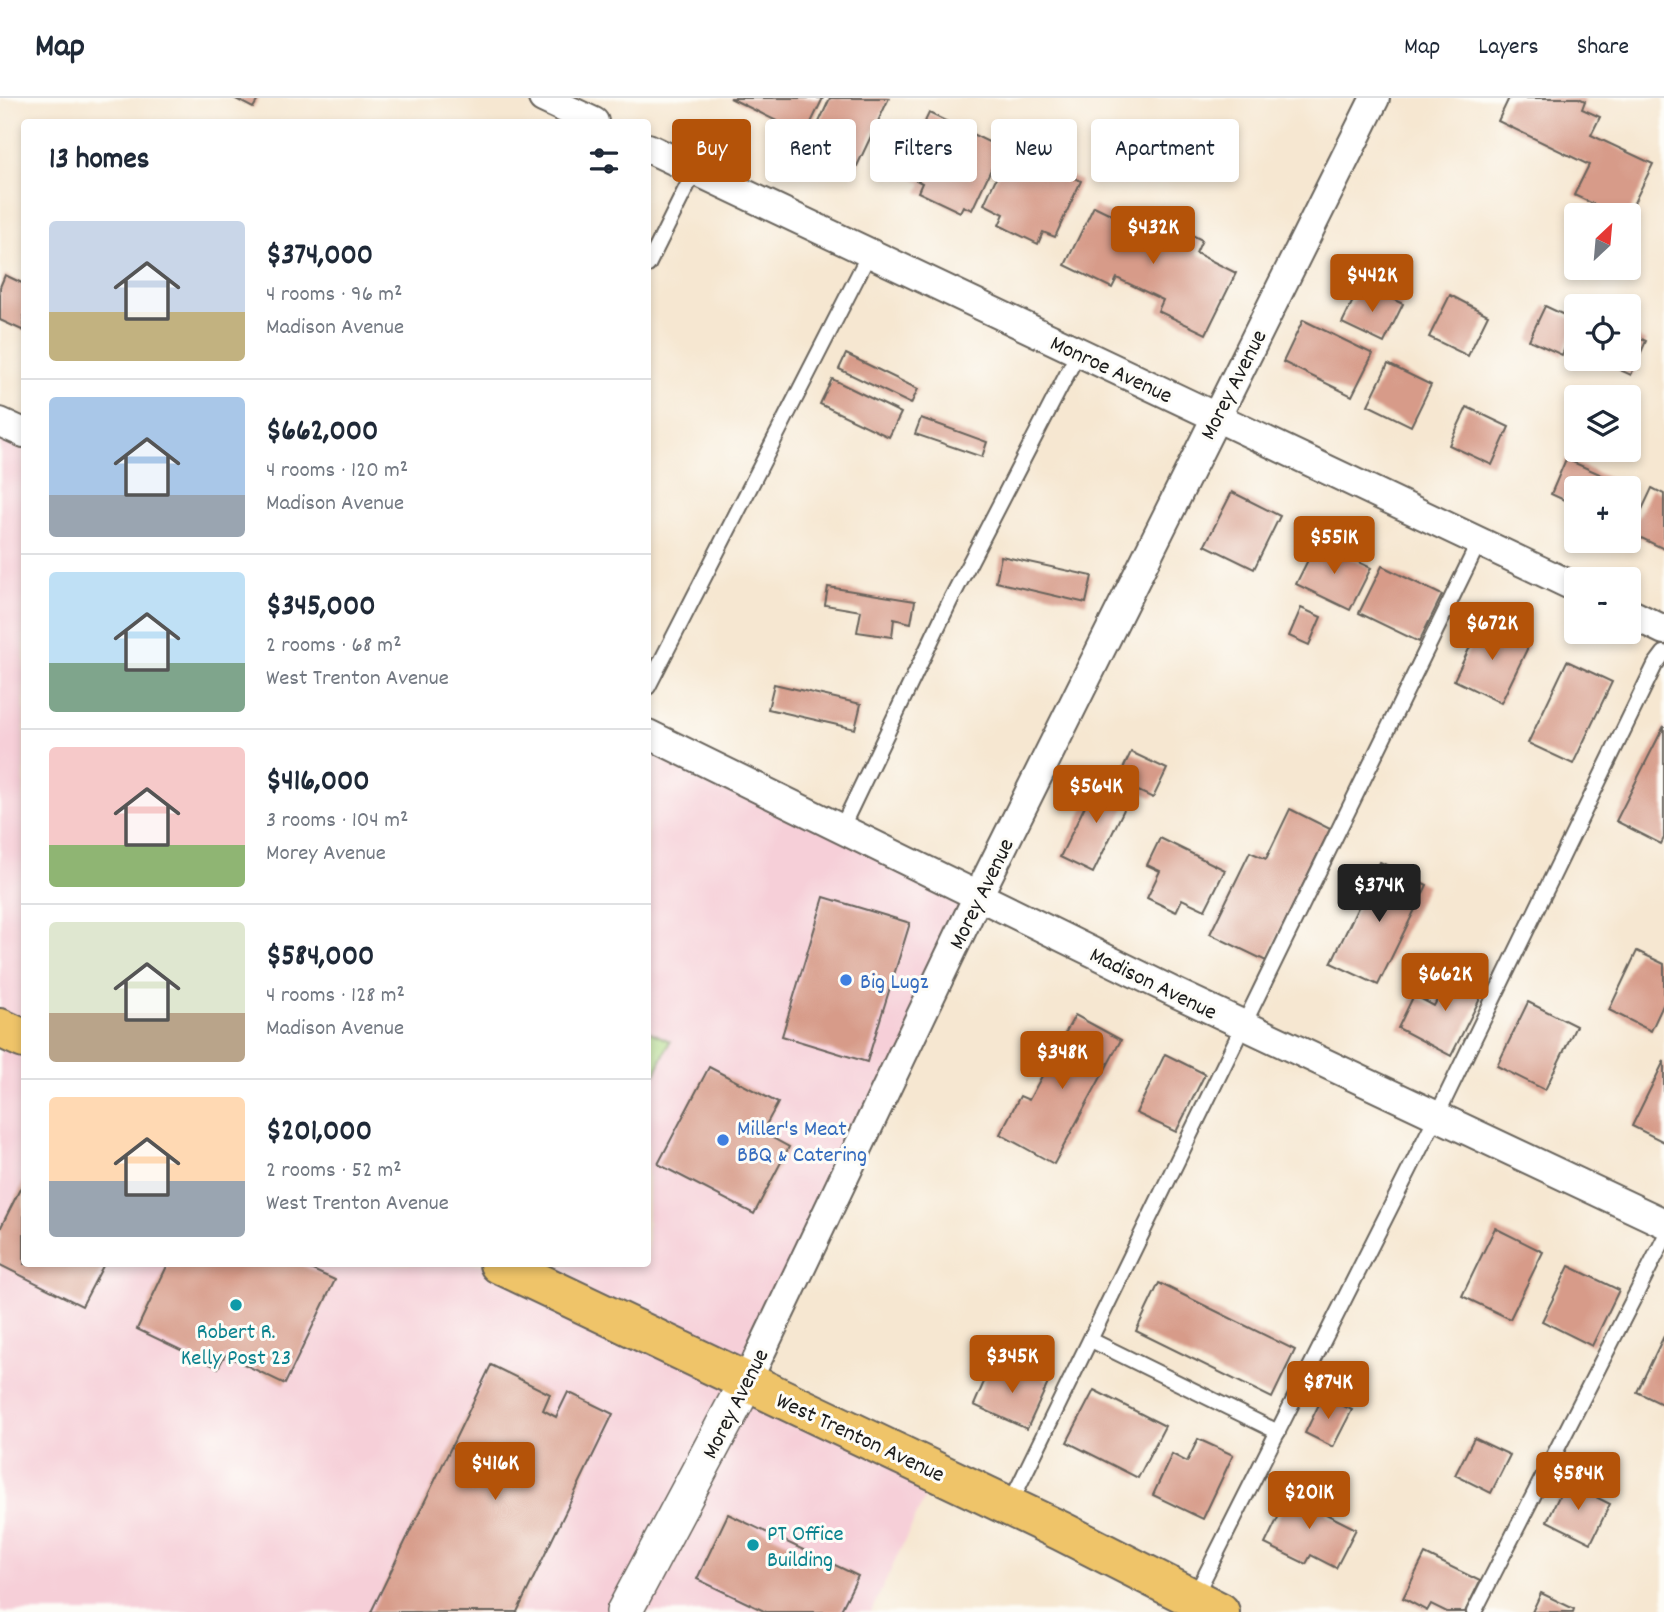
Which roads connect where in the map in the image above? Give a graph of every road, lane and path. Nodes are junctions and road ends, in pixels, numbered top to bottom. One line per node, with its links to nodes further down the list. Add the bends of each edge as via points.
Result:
1 (543, 98): 3 (street)
2 (1375, 98): 11 (street, Morey Avenue)
3 (588, 119)
4 (651, 149): 5 (street, Monroe Avenue)
5 (672, 159)
6 (689, 182): 9 (lane)
7 (720, 182): 8 (street, Monroe Avenue)
8 (869, 254): 10 (street, Monroe Avenue); 19 (lane)
9 (651, 259)
10 (1079, 351): 11 (street, Monroe Avenue); 21 (lane, via 951,599)
11 (1216, 417): 14 (street, Monroe Avenue); 22 (street, Morey Avenue)
12 (0, 422): 13 (street)
13 (21, 432)
14 (1479, 541): 15 (street, Monroe Avenue); 23 (lane)
15 (1564, 582)
16 (1641, 619): 17 (street)
17 (1664, 630)
18 (1664, 653): 26 (lane)
19 (651, 681)
20 (651, 735): 21 (street, Madison Avenue)
21 (841, 830): 22 (street, Madison Avenue)
22 (978, 896): 23 (street, Madison Avenue); 31 (street, Morey Avenue)
23 (1245, 1025): 26 (street, Madison Avenue); 30 (lane)
24 (0, 1028): 25 (main road)
25 (21, 1038)
26 (1437, 1115): 27 (street, Madison Avenue); 32 (lane)
27 (1664, 1223)
28 (1664, 1239): 36 (lane)
29 (505, 1267): 31 (main road, West Trenton Avenue)
30 (1091, 1340): 32 (lane); 33 (lane)
31 (747, 1381): 33 (main road, West Trenton Avenue); 35 (street, Morey Avenue)
32 (1278, 1432): 34 (lane)
33 (1009, 1506): 34 (main road, West Trenton Avenue)
34 (1207, 1605)
35 (624, 1612)
36 (1474, 1612)

